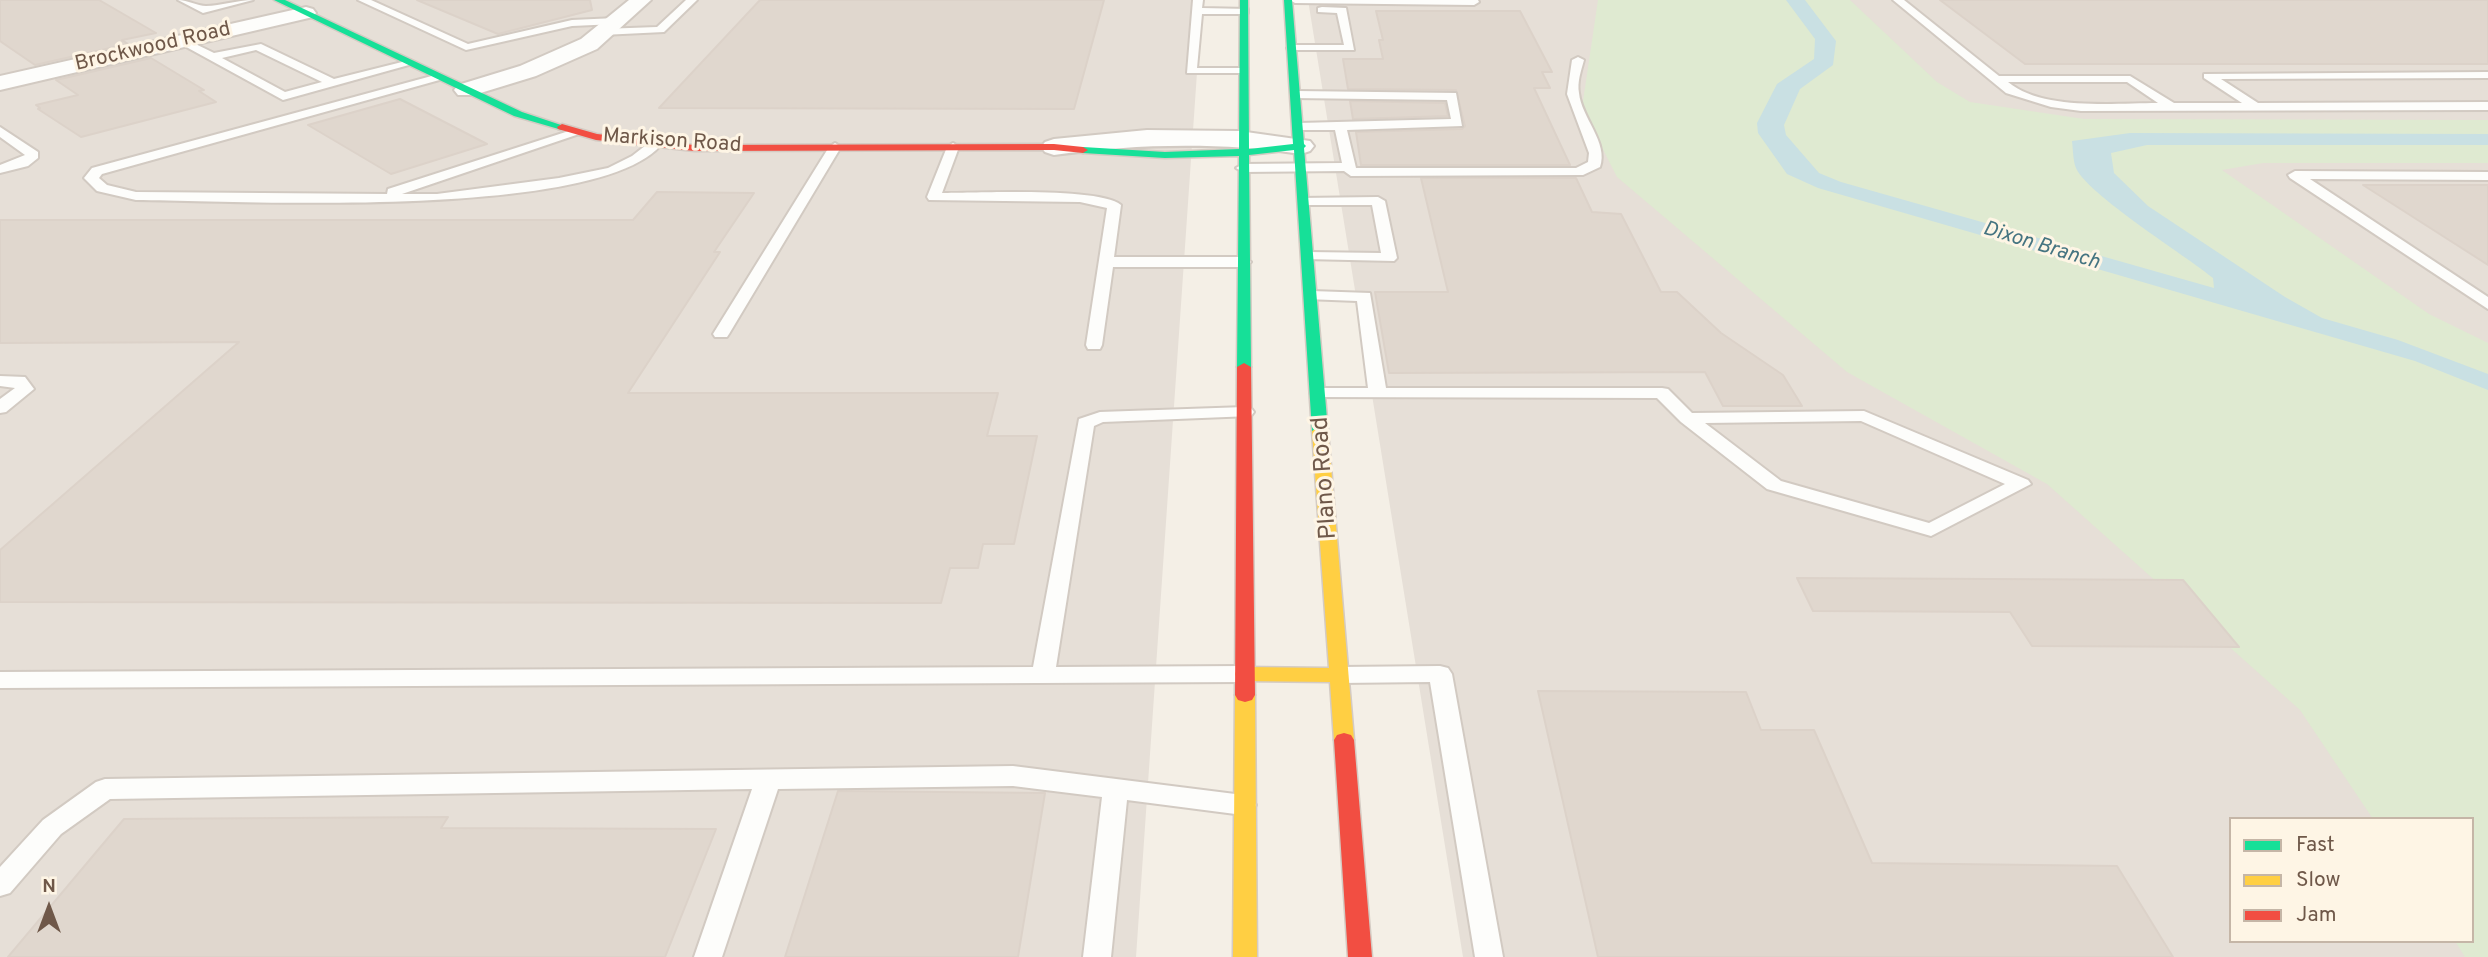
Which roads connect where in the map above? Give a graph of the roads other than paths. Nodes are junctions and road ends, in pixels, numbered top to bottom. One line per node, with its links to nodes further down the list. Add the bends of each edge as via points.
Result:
1 (183, 0): 2 (lane, via 203,10)
2 (248, 0)
3 (278, 0): 13 (main road, Markison Road)
4 (363, 0): 14 (lane, via 466,47 572,23)
5 (641, 0): 14 (street)
6 (692, 0): 14 (lane, via 660,30)
7 (1341, 0): 8 (lane); 10 (lane)
8 (1472, 0)
9 (1898, 0): 23 (lane)
10 (1291, 3): 16 (main road, Plano Road); 16 (lane, via 1342,10 1350,48)
11 (1197, 5): 12 (lane); 20 (lane, via 1191,71)
12 (1244, 5): 20 (main road)
13 (306, 13): 15 (street, Brockwood Road); 19 (main road, Markison Road)
14 (609, 27): 26 (street, via 589,44 555,61)
15 (183, 41): 17 (lane); 24 (street, Brockwood Road)
16 (1292, 48): 27 (main road, Plano Road)
17 (212, 57): 25 (lane, via 257,46); 25 (lane, via 283,96)
18 (1578, 60): 40 (lane, via 1571,85 1573,99 1597,155 1588,169 1351,172)
19 (410, 63): 22 (main road, Markison Road); 25 (lane)
20 (1244, 71): 39 (main road)
21 (2488, 75): 29 (lane, via 2208,76)
22 (439, 77): 26 (main road, Markison Road); 43 (lane, via 97,171 91,178 102,188 136,196)
23 (1996, 79): 28 (lane, via 2010,90 2051,103); 28 (lane, via 2130,79)
24 (0, 83)
25 (331, 83)
26 (466, 90): 33 (main road, Markison Road)
27 (1297, 95): 31 (lane, via 1452,96 1458,123); 38 (main road, Plano Road)
28 (2170, 106): 29 (lane)
29 (2256, 106): 30 (lane)
30 (2488, 106)
31 (1340, 126): 38 (lane); 40 (lane)
32 (0, 131): 41 (lane, via 33,155)
33 (576, 133): 34 (main road, Markison Road); 43 (lane)
34 (655, 145): 35 (main road, Markison Road); 43 (lane, via 612,171 559,182 437,198)
35 (835, 147): 36 (main road, Markison Road); 50 (lane)
36 (953, 147): 37 (main road, Markison Road); 46 (lane, via 934,197 1080,198 1114,205)
37 (1054, 147): 39 (street, Markison Road, via 1122,137)
38 (1301, 147): 39 (street, Markison Road); 40 (lane); 44 (main road, Plano Road)
39 (1243, 153): 47 (main road)
40 (1349, 167)
41 (0, 169)
42 (2488, 176): 49 (lane, via 2295,175)
43 (376, 197)
44 (1305, 201): 45 (main road, Plano Road); 45 (lane, via 1378,201 1389,258)
45 (1309, 256): 48 (main road, Plano Road)
46 (1106, 262): 47 (lane); 51 (lane)
47 (1243, 262): 56 (main road)
48 (1312, 296): 53 (main road, Plano Road); 54 (lane, via 1364,296)
49 (2488, 304)
50 (721, 334)
51 (1094, 345)
52 (0, 381): 55 (lane, via 19,381 25,389)
53 (1319, 393): 54 (lane); 60 (main road, Plano Road)
54 (1378, 393): 57 (lane, via 1662,393)
55 (0, 408)
56 (1245, 412): 58 (main road); 59 (lane, via 1100,417 1085,423)
57 (1687, 418): 57 (lane, via 1864,416 2021,484 1931,530 1774,485)
58 (1244, 674): 59 (lane); 60 (main road); 64 (main road)
59 (1043, 675): 61 (lane)
60 (1340, 675): 69 (main road, Plano Road); 70 (lane, via 1440,674)
61 (0, 680)
62 (768, 780): 63 (lane, via 1013,776); 65 (lane, via 105,789 52,827); 66 (lane)
63 (1115, 790): 64 (lane); 67 (lane)
64 (1244, 805): 68 (main road)
65 (0, 885)
66 (708, 957)
67 (1097, 957)
68 (1245, 957)
69 (1360, 957)
70 (1489, 957)

